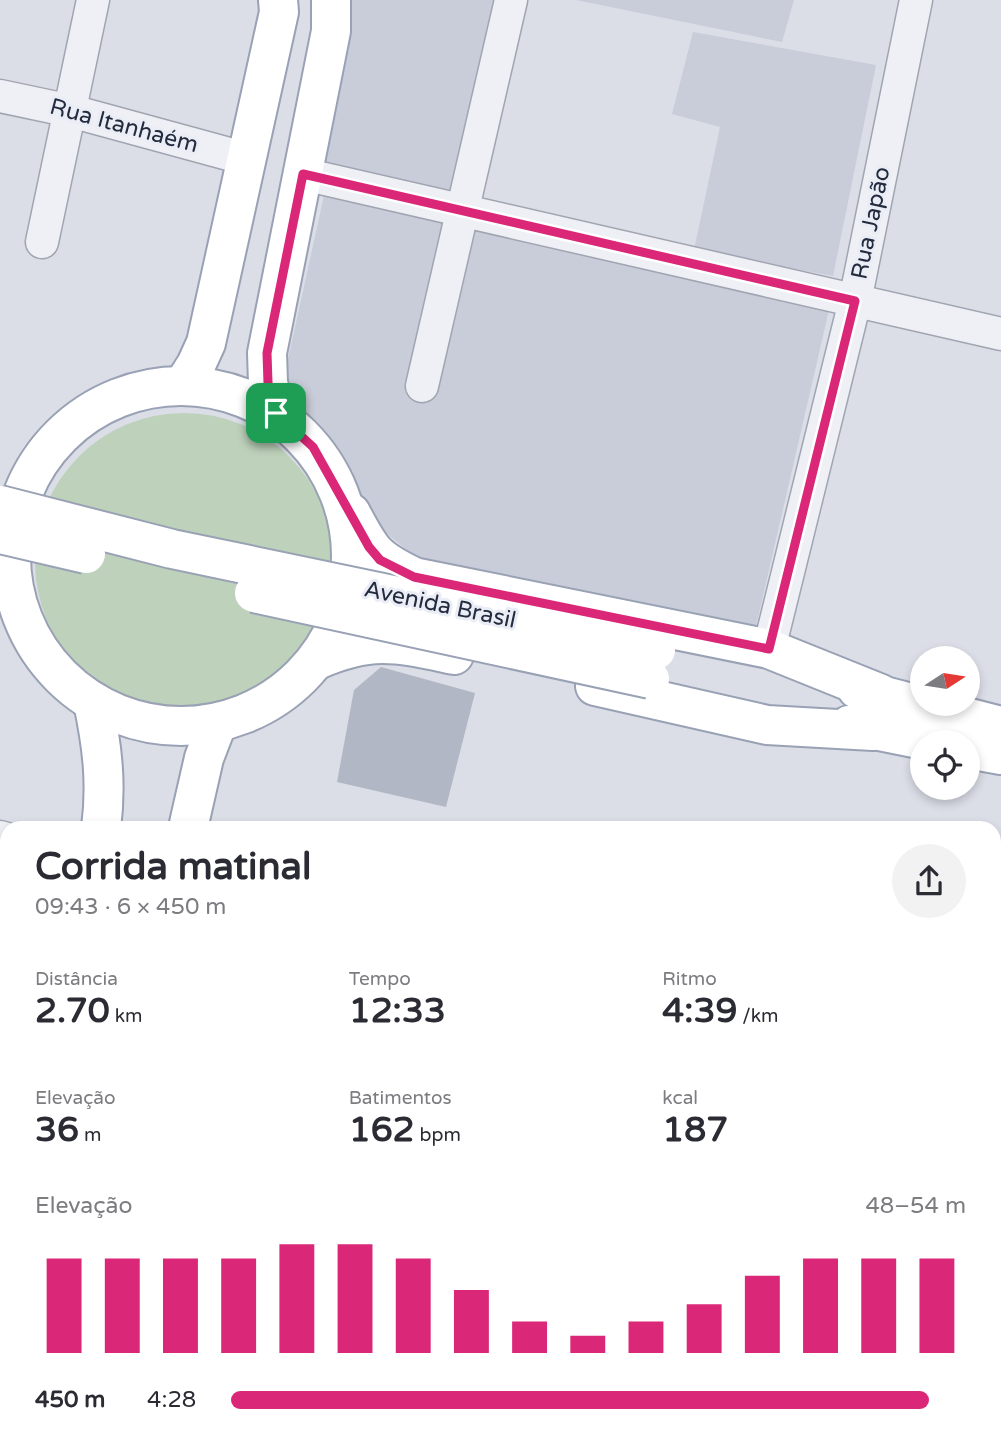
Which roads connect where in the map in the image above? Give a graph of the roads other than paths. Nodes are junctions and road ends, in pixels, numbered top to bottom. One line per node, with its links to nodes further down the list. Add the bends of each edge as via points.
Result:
1 (93, 0): 7 (street)
2 (278, 0): 8 (main road)
3 (331, 0): 9 (main road, via 331,31)
4 (511, 0): 10 (street)
5 (916, 0): 12 (street, Rua Japão)
6 (0, 96): 7 (street, Rua Itanhaém)
7 (71, 111): 8 (street, Rua Itanhaém); 11 (street)
8 (247, 159): 14 (main road, via 205,343)
9 (303, 174): 10 (street); 16 (main road, via 267,353)
10 (463, 209): 12 (street); 15 (street)
11 (42, 242)
12 (855, 301): 13 (street); 22 (street, Rua Japão)
13 (1001, 334)
14 (184, 384): 16 (main road, via 232,392); 17 (main road, via 137,390 93,408)
15 (422, 386)
16 (276, 413): 18 (main road, via 313,447)
17 (15, 478): 21 (main road)
18 (338, 489): 22 (main road, Avenida Brasil, via 374,554 414,577); 23 (main road, via 350,533 351,578 339,621)
19 (0, 505): 24 (main road, Avenida Brasil, bridge)
20 (0, 534): 24 (main road, Avenida Brasil, bridge, via 168,574)
21 (9, 598): 26 (main road, via 34,643 60,676)
22 (769, 649): 25 (main road, Avenida Brasil)
23 (317, 660): 27 (main road, via 289,689 254,711); 29 (main road, Avenida Brasil, via 384,642 767,724)
24 (653, 665): 25 (main road, Avenida Brasil); 29 (main road, Avenida Brasil)
25 (881, 694): 28 (main road, Avenida Brasil)
26 (93, 702): 27 (main road, via 142,722 174,727); 33 (main road, via 104,764)
27 (217, 724): 34 (main road)
28 (1001, 726)
29 (873, 731): 30 (main road, Avenida Brasil)
30 (910, 738)
31 (980, 751): 32 (main road)
32 (1001, 755)
33 (102, 821)
34 (190, 821)

